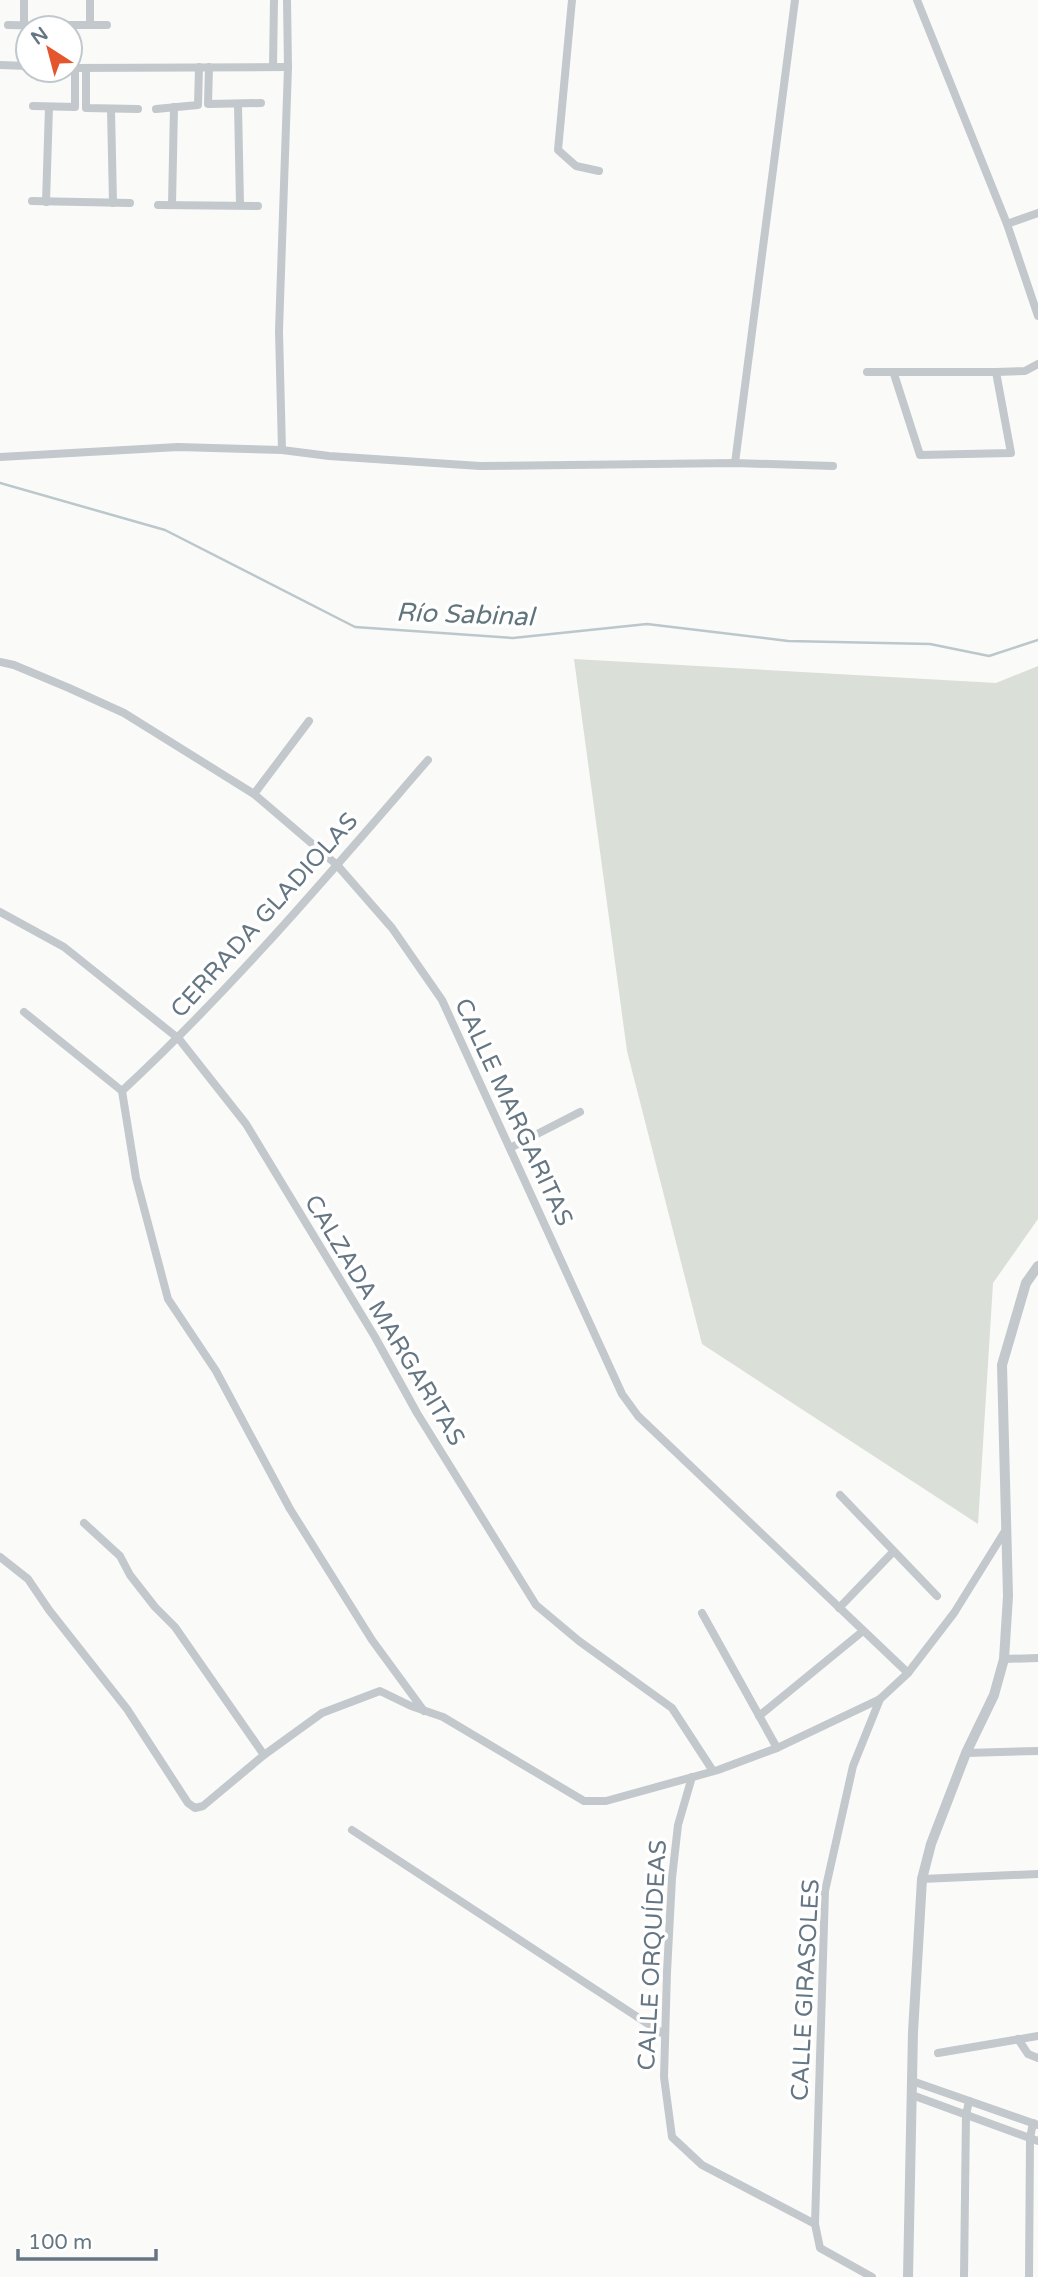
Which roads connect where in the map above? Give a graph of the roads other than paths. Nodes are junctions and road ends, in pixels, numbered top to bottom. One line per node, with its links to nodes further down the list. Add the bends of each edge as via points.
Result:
1 (90, 0): 7 (street)
2 (274, 0): 14 (street)
3 (287, 0): 16 (street)
4 (572, 0): 26 (street, via 558,150 576,166)
5 (795, 0): 44 (street)
6 (917, 0): 36 (street)
7 (90, 24): 10 (street); 11 (street)
8 (8, 25): 9 (street)
9 (14, 25)
10 (84, 25)
11 (107, 25)
12 (199, 67): 13 (street); 15 (street); 22 (street, via 198,105)
13 (209, 67): 14 (street); 19 (street, via 208,104)
14 (273, 67): 16 (street)
15 (86, 68): 23 (street, via 86,108)
16 (288, 68): 42 (street, via 279,318)
17 (73, 84): 21 (street, via 75,107)
18 (261, 103): 19 (street)
19 (238, 105): 33 (street)
20 (33, 106): 21 (street)
21 (49, 107): 28 (street)
22 (174, 107): 25 (street); 32 (street)
23 (111, 109): 24 (street); 29 (street)
24 (138, 109)
25 (156, 109)
26 (599, 171)
27 (32, 201): 28 (street)
28 (46, 202): 29 (street)
29 (113, 203): 30 (street)
30 (130, 203)
31 (158, 205): 32 (street)
32 (172, 205): 33 (street)
33 (240, 205): 34 (street)
34 (258, 206)
35 (1038, 213): 36 (street)
36 (1007, 224): 37 (street)
37 (1038, 316)
38 (1038, 364): 40 (street)
39 (867, 372): 41 (street)
40 (996, 372): 41 (street); 41 (street, via 1011,453 920,456)
41 (894, 374)
42 (282, 450): 43 (street, via 178,447); 44 (street, via 480,466)
43 (0, 457)
44 (735, 463): 45 (street)
45 (833, 466)
46 (0, 662): 49 (street, CALLE MARGARITAS, via 124,713)
47 (309, 721): 49 (street)
48 (428, 760): 50 (street, CERRADA GLADIOLAS)
49 (254, 794): 50 (street, CALLE MARGARITAS)
50 (337, 865): 53 (street, CERRADA GLADIOLAS); 56 (street, CALLE MARGARITAS, via 392,928 442,999)
51 (0, 912): 53 (street, CALZADA MARGARITAS, via 64,947)
52 (24, 1012): 54 (street)
53 (179, 1039): 54 (street, CERRADA GLADIOLAS); 77 (street, CALZADA MARGARITAS, via 246,1124 536,1605 672,1708)
54 (122, 1091): 71 (street, via 136,1178 168,1299 216,1371 324,1564)
55 (580, 1112): 56 (street)
56 (510, 1148): 64 (street, CALLE MARGARITAS, via 622,1394 638,1416)
57 (1038, 1266): 60 (street, via 1027,1283 1002,1366)
58 (840, 1495): 61 (street)
59 (84, 1523): 76 (street, via 120,1556)
60 (1005, 1531): 68 (street, via 1008,1597); 69 (street, via 954,1614)
61 (893, 1552): 63 (street); 64 (street)
62 (0, 1557): 76 (street, via 28,1579 127,1709 188,1803 195,1808 204,1806)
63 (937, 1596)
64 (839, 1608): 66 (street, CALLE MARGARITAS)
65 (702, 1613): 72 (street)
66 (863, 1631): 69 (street, CALLE MARGARITAS); 72 (street)
67 (1038, 1658): 68 (street)
68 (1004, 1659): 75 (street, via 994,1695)
69 (908, 1673): 70 (street)
70 (880, 1699): 73 (street); 93 (street, CALLE GIRASOLES, via 853,1766 825,1891)
71 (424, 1711): 76 (street, via 380,1691 323,1713); 78 (street, via 443,1717 584,1801 606,1801)
72 (759, 1716): 73 (street)
73 (777, 1748): 77 (street)
74 (1038, 1751): 75 (street)
75 (966, 1753): 81 (street)
76 (264, 1755)
77 (712, 1770): 78 (street)
78 (692, 1777): 82 (street, CALLE ORQUÍDEAS, via 678,1825 672,1878)
79 (352, 1830): 82 (street)
80 (1038, 1874): 81 (street)
81 (922, 1879): 87 (street)
82 (665, 2035): 93 (street, CALLE ORQUÍDEAS, via 664,2077 672,2137 702,2165)
83 (1038, 2036): 84 (street)
84 (1018, 2039): 85 (street); 86 (street, via 1028,2054)
85 (938, 2053)
86 (1038, 2058)
87 (912, 2081): 88 (street); 89 (street)
88 (912, 2095): 90 (street); 95 (street)
89 (969, 2101): 90 (street); 91 (street)
90 (966, 2115): 92 (street); 96 (street)
91 (1036, 2124): 92 (street)
92 (1034, 2140): 97 (street)
93 (815, 2224): 94 (street, CALLE GIRASOLES, via 820,2248)
94 (872, 2277)
95 (908, 2277)
96 (964, 2277)
97 (1029, 2277)

